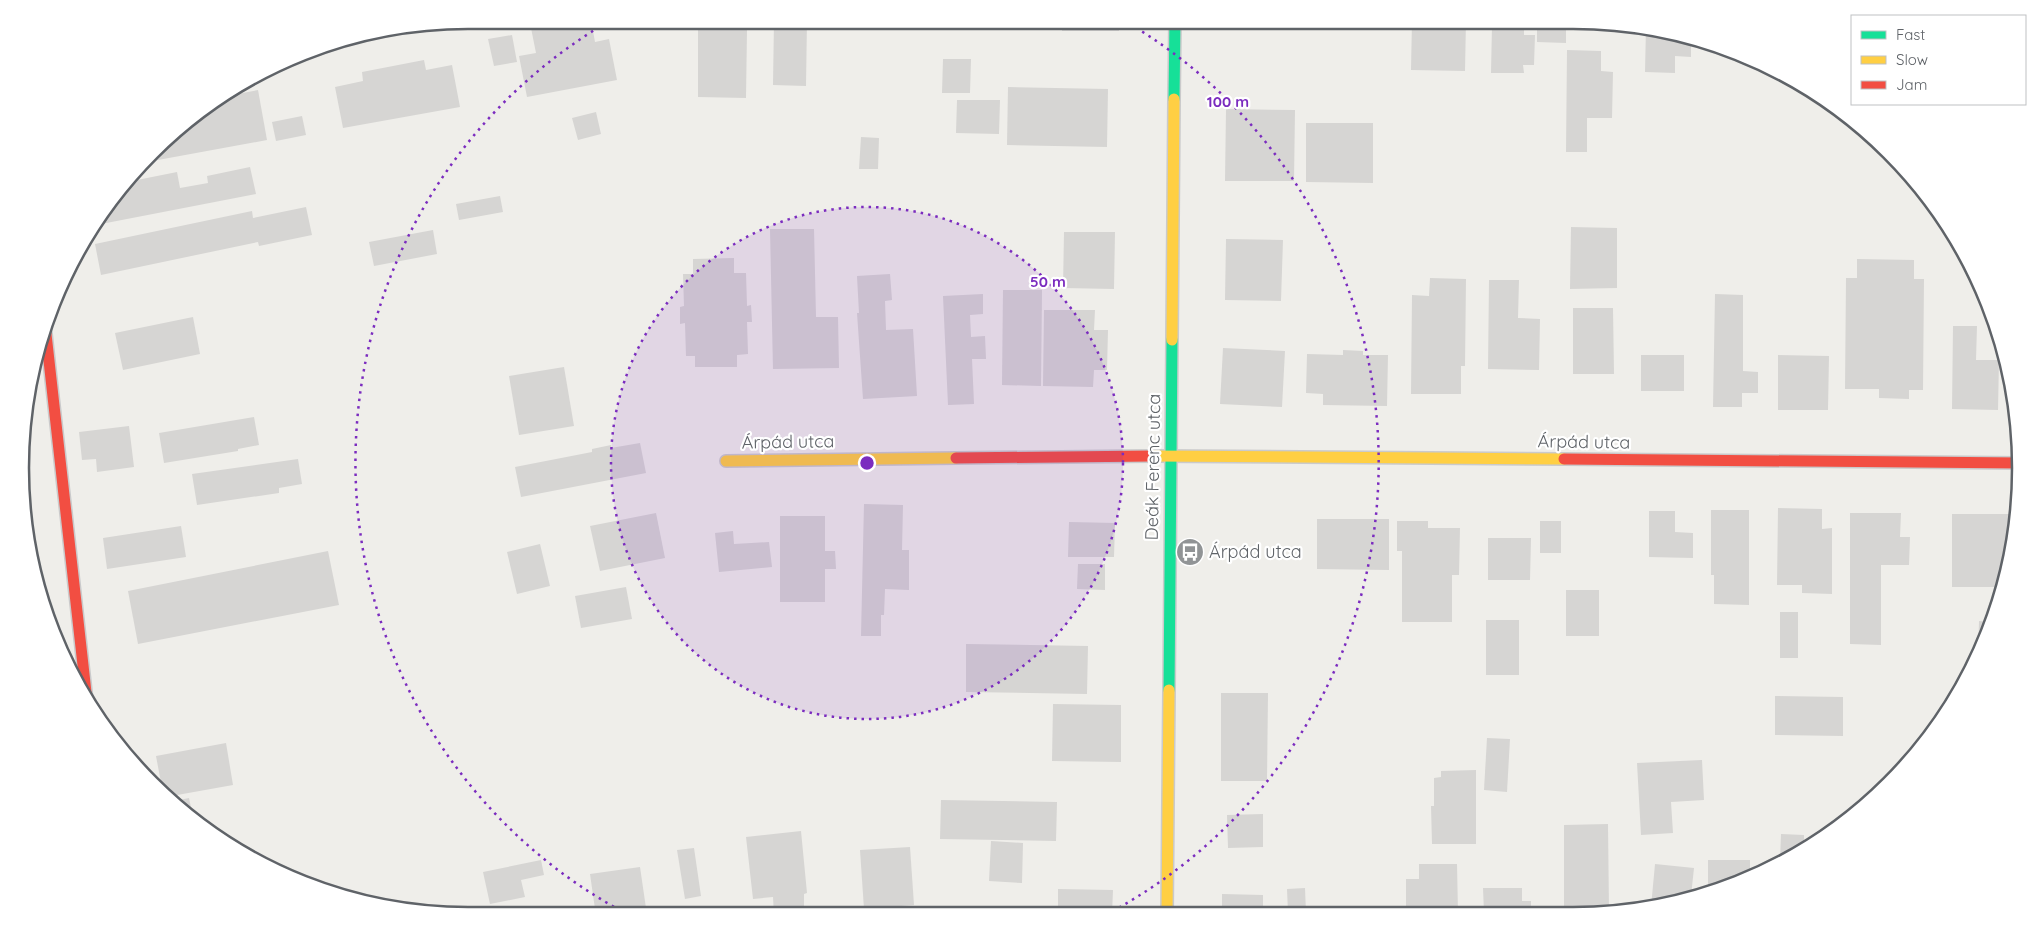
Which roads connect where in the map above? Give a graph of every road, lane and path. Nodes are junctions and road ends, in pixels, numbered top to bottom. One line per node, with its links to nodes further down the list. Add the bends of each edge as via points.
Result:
1 (1175, 29): 3 (street, Deák Ferenc utca)
2 (47, 344): 6 (street)
3 (1171, 456): 4 (street, Árpád utca); 5 (street, Árpád utca); 7 (street, Deák Ferenc utca)
4 (726, 461)
5 (2012, 463)
6 (85, 683)
7 (1167, 907)

